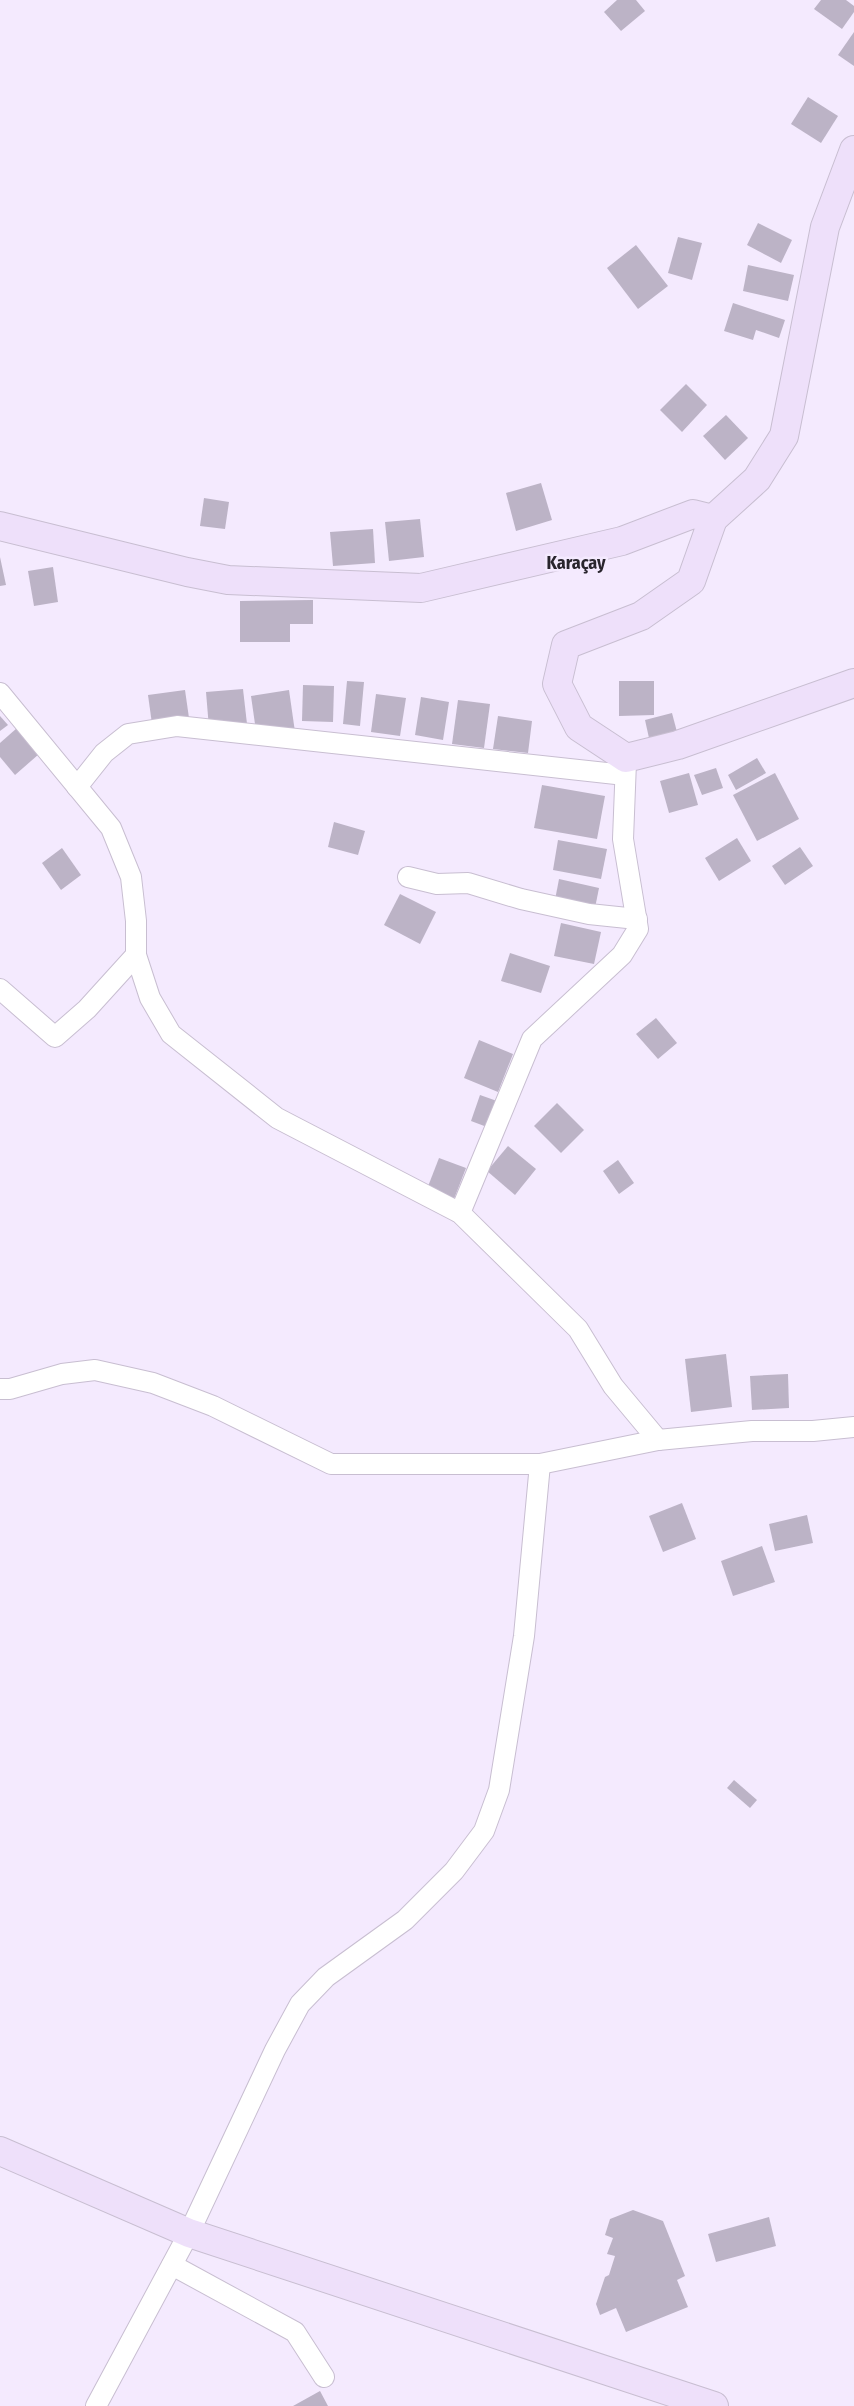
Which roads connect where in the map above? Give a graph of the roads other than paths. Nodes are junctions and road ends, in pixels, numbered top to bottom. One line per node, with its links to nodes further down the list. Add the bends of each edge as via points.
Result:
1 (854, 150): 2 (street, via 825,227 784,436 756,479)
2 (714, 520): 3 (street, via 693,514 622,541 421,588 228,580); 6 (street, via 691,581 641,616 566,645 557,684 580,728)
3 (0, 526)
4 (854, 683): 6 (street, via 678,745)
5 (0, 693): 7 (street)
6 (626, 767): 7 (street, via 177,726 128,734 104,753); 9 (street, via 623,839)
7 (77, 787): 10 (street, via 111,828 131,877)
8 (408, 877): 9 (street, via 437,884 468,883 589,914)
9 (637, 920): 12 (street, via 638,929 622,955 532,1039)
10 (136, 955): 11 (street, via 87,1010 55,1037); 12 (street, via 150,998 171,1034 277,1118)
11 (0, 989)
12 (460, 1213): 15 (street, via 578,1329 613,1386)
13 (0, 1389): 16 (street, via 62,1374 95,1370 154,1383 213,1406 331,1464)
14 (854, 1426): 15 (street)
15 (658, 1440): 16 (street)
16 (540, 1464): 18 (street, via 524,1636 499,1790 484,1831 454,1871 405,1920 326,1977 300,2004)
17 (0, 2151): 18 (street)
18 (189, 2233): 19 (street); 22 (street)
19 (172, 2265): 20 (street, via 295,2332); 21 (street)
20 (324, 2377)
21 (96, 2406)
22 (714, 2406)

